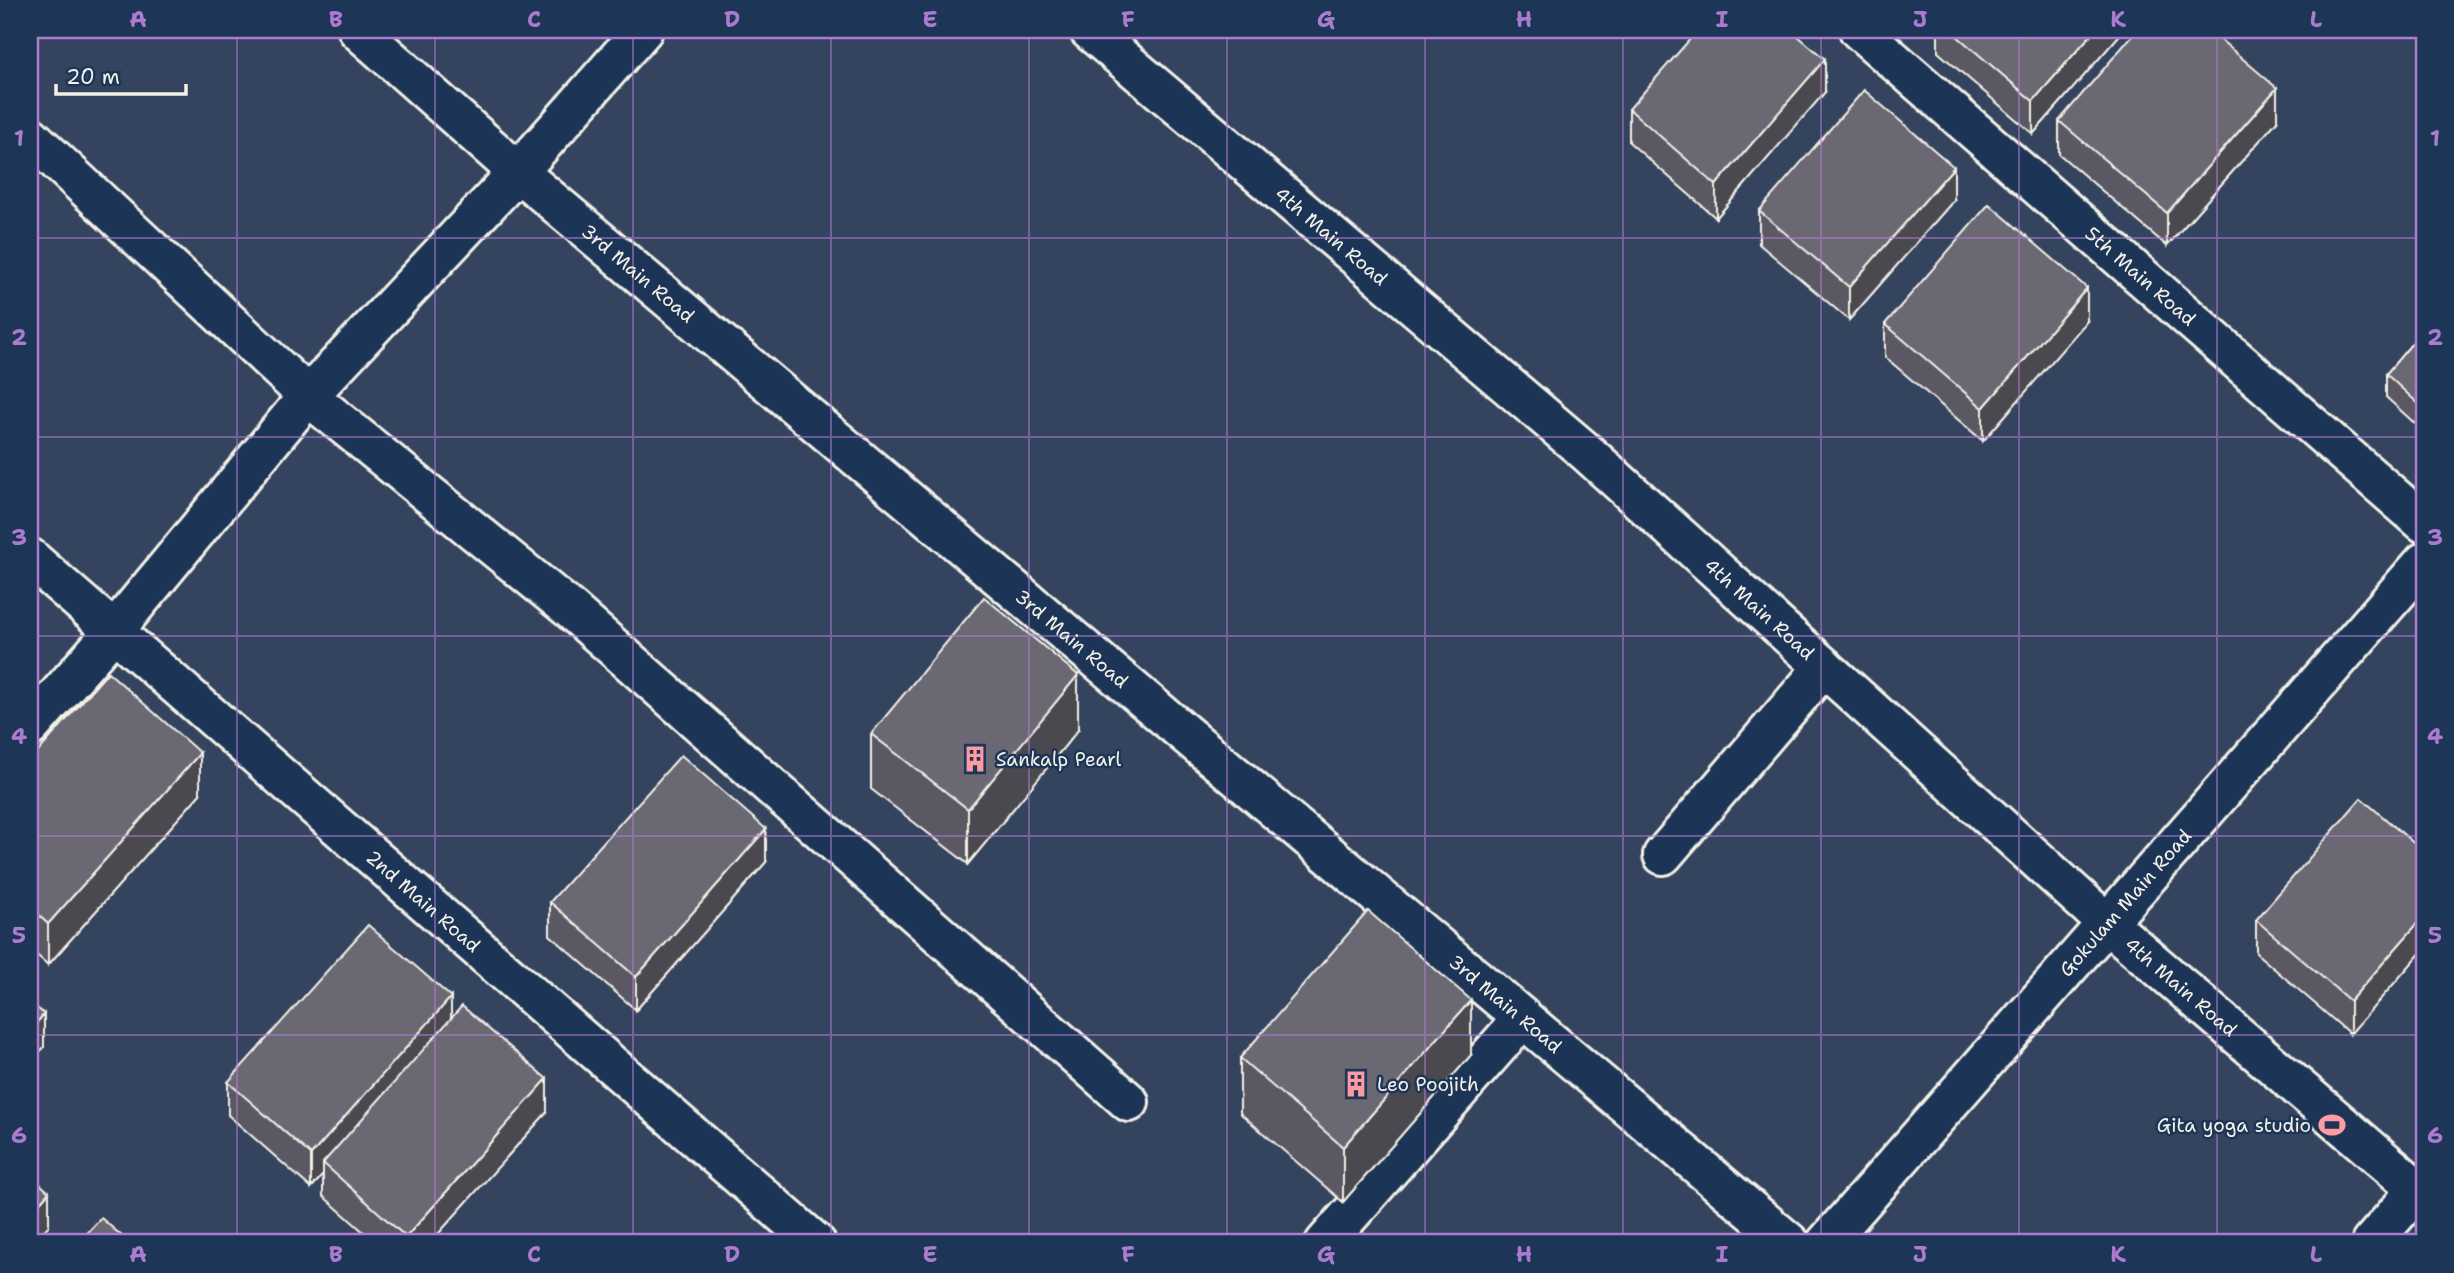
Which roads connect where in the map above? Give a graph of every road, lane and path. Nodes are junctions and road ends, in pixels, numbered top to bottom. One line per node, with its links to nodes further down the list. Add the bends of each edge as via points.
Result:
1 (358, 30): 6 (street, 3rd Main Road)
2 (643, 30): 6 (street)
3 (1089, 30): 12 (street, 4th Main Road, via 1585,452)
4 (1859, 30): 8 (street, 5th Main Road)
5 (30, 136): 7 (street)
6 (518, 172): 7 (street); 16 (street, 3rd Main Road)
7 (308, 396): 11 (street); 17 (street, via 570,609)
8 (2424, 523)
9 (30, 558): 11 (street, 2nd Main Road)
10 (2424, 562): 15 (street, Gokulam Main Road)
11 (114, 631): 13 (street); 19 (street, 2nd Main Road)
12 (1824, 667): 14 (street); 15 (street, 4th Main Road)
13 (30, 727)
14 (1662, 855)
15 (2107, 923): 18 (street, 4th Main Road); 22 (street, Gokulam Main Road)
16 (1522, 1018): 20 (street); 21 (street, 3rd Main Road)
17 (1129, 1102)
18 (2421, 1192): 23 (street)
19 (816, 1243)
20 (1325, 1243)
21 (1790, 1243)
22 (1826, 1243)
23 (2371, 1243)

